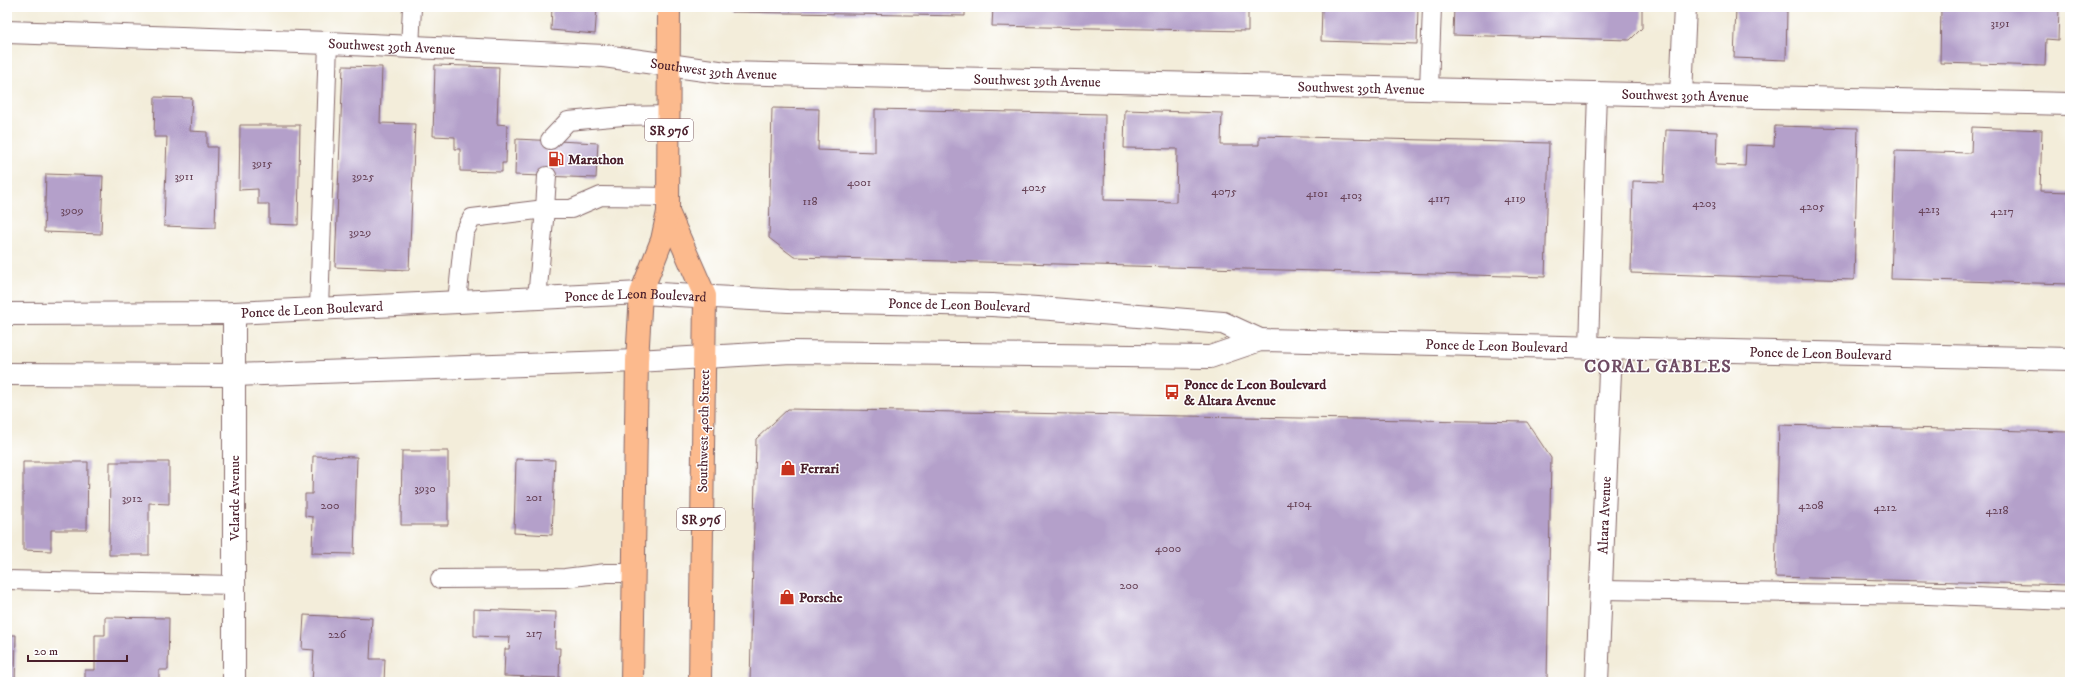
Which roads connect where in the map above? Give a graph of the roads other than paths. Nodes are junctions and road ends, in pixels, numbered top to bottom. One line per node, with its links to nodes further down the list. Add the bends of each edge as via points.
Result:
1 (412, 7): 7 (lane)
2 (669, 7): 8 (main road, Southwest 40th Street / SR 976)
3 (1432, 7): 9 (lane)
4 (1685, 7): 11 (street)
5 (7, 32): 6 (street, Southwest 39th Avenue)
6 (328, 43): 7 (street, Southwest 39th Avenue); 22 (lane)
7 (410, 48): 8 (street, Southwest 39th Avenue, via 604,56)
8 (669, 64): 9 (street, Southwest 39th Avenue, via 726,73); 13 (main road, Southwest 40th Street / SR 976)
9 (1429, 88): 10 (street, Southwest 39th Avenue)
10 (1597, 92): 11 (street, Southwest 39th Avenue); 26 (lane)
11 (1681, 94): 12 (street, Southwest 39th Avenue)
12 (2070, 104)
13 (669, 115): 14 (lane, via 568,121); 16 (main road, Southwest 40th Street / SR 976)
14 (550, 140)
15 (547, 176): 17 (lane)
16 (668, 204): 17 (lane, via 601,196 571,209); 18 (main road, Southwest 40th Street / SR 976, via 662,240); 19 (main road, Southwest 40th Street / SR 976)
17 (545, 209): 20 (lane); 21 (lane, via 472,218 464,233)
18 (641, 294): 19 (street, Ponce de Leon Boulevard); 20 (street, Ponce de Leon Boulevard); 30 (main road, Southwest 40th Street / SR 976)
19 (705, 296): 25 (street, Ponce de Leon Boulevard, via 1052,309 1223,323); 28 (main road, Southwest 40th Street / SR 976)
20 (537, 299): 21 (street, Ponce de Leon Boulevard)
21 (458, 302): 22 (street, Ponce de Leon Boulevard)
22 (319, 309): 23 (street, Ponce de Leon Boulevard)
23 (234, 313): 24 (street, Ponce de Leon Boulevard); 32 (street, Velarde Avenue)
24 (7, 314)
25 (1260, 340): 26 (street, Ponce de Leon Boulevard); 28 (street, Ponce de Leon Boulevard, via 1210,357 799,352)
26 (1589, 347): 27 (street, Ponce de Leon Boulevard)
27 (1610, 348): 29 (street, Ponce de Leon Boulevard); 37 (street, Altara Avenue)
28 (704, 356): 30 (street, Ponce de Leon Boulevard); 41 (main road, Southwest 40th Street / SR 976)
29 (2070, 359)
30 (637, 361): 32 (street, Ponce de Leon Boulevard); 33 (main road, Southwest 40th Street / SR 976)
31 (7, 374): 32 (street, Ponce de Leon Boulevard)
32 (234, 375): 36 (street, Velarde Avenue)
33 (634, 572): 34 (lane, via 565,578); 40 (main road, Southwest 40th Street / SR 976)
34 (440, 579)
35 (7, 580): 36 (lane)
36 (235, 585): 39 (street, Velarde Avenue)
37 (1601, 590): 38 (lane, via 1928,595); 42 (street, Altara Avenue)
38 (2070, 601)
39 (234, 682)
40 (632, 682)
41 (700, 682)
42 (1597, 682)

